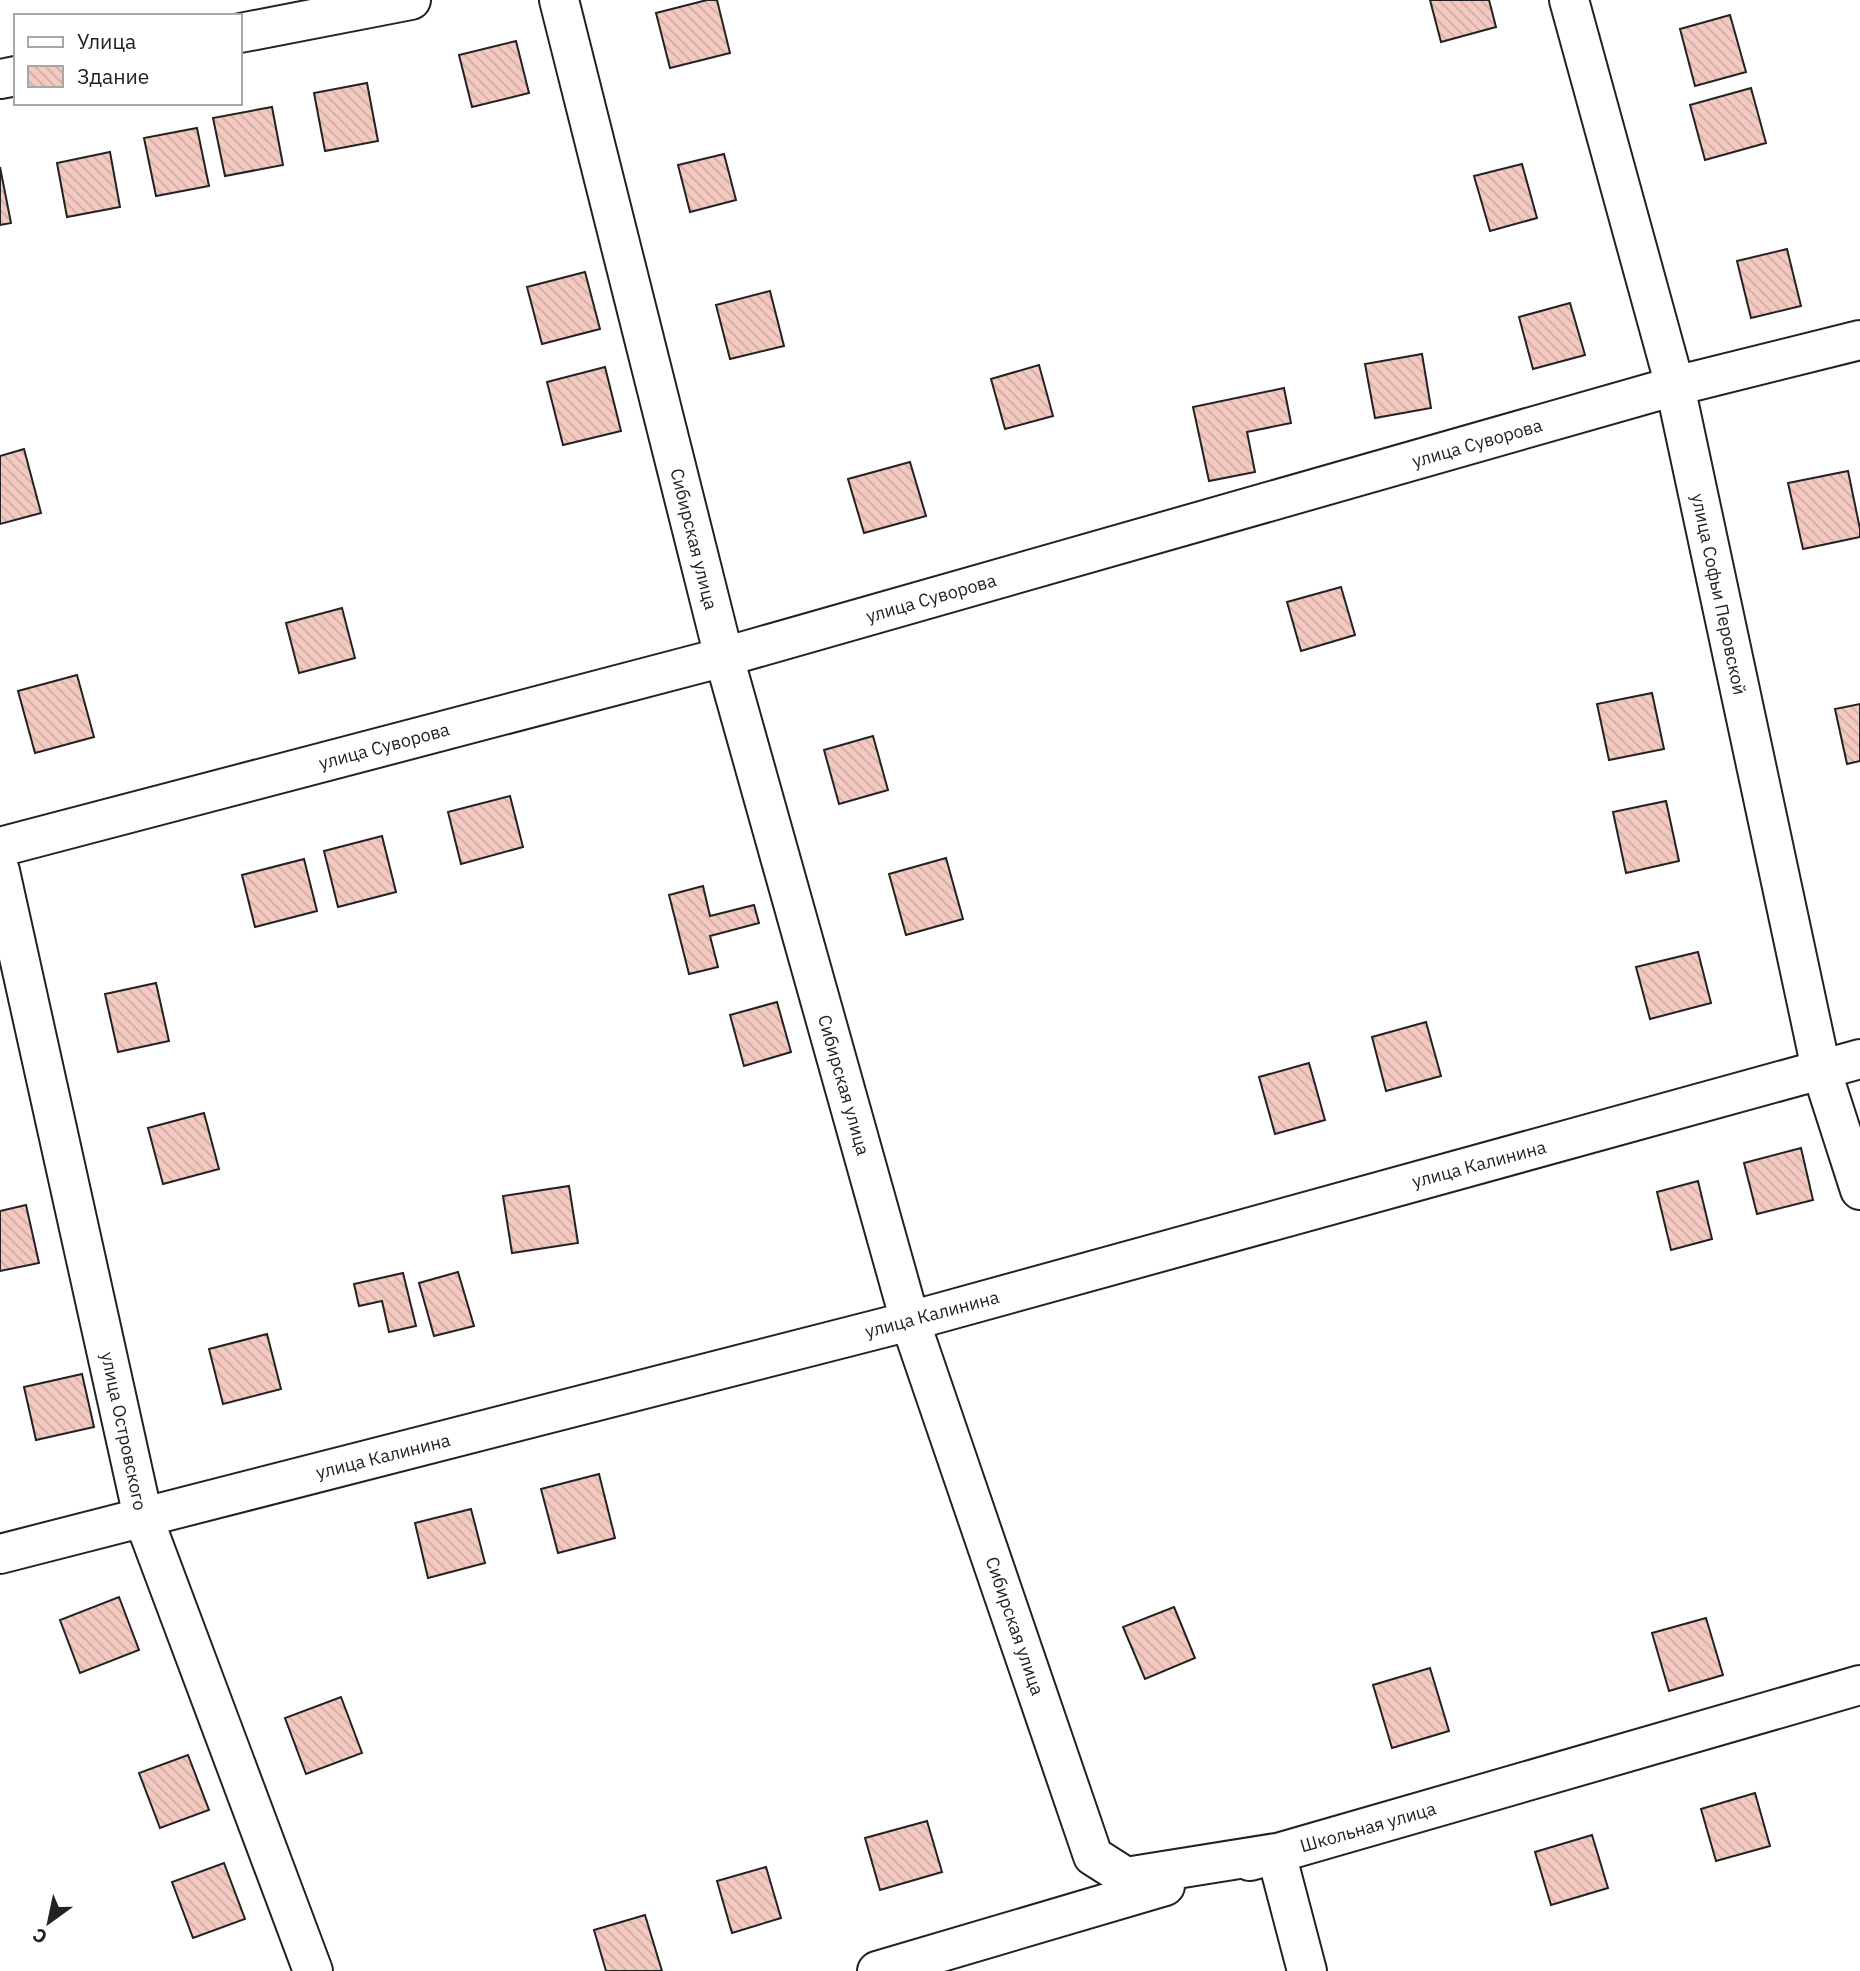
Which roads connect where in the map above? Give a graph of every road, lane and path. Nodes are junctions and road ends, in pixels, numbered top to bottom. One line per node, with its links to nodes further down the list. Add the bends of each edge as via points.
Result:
1 (411, 0): 4 (street)
2 (559, 0): 7 (street, Сибирская улица)
3 (1569, 0): 6 (street, улица Софьи Перовской)
4 (242, 33)
5 (1860, 340): 6 (street, улица Суворова)
6 (1675, 386): 7 (street, улица Суворова); 11 (street, улица Софьи Перовской)
7 (724, 657): 8 (street, улица Суворова); 13 (street, Сибирская улица)
8 (0, 847)
9 (0, 871): 14 (street, улица Островского)
10 (1860, 1059): 11 (street, улица Калинина)
11 (1821, 1069): 12 (street, улица Софьи Перовской); 13 (street, улица Калинина)
12 (1860, 1189)
13 (910, 1321): 14 (street, улица Калинина); 17 (street, Сибирская улица, via 1093,1856 1126,1877)
14 (143, 1517): 15 (street, улица Калинина); 18 (street, улица Островского)
15 (0, 1554)
16 (1860, 1685): 17 (street, Школьная улица)
17 (1276, 1853): 19 (street, Школьная улица); 20 (street)
18 (313, 1971)
19 (877, 1971)
20 (1307, 1971)

